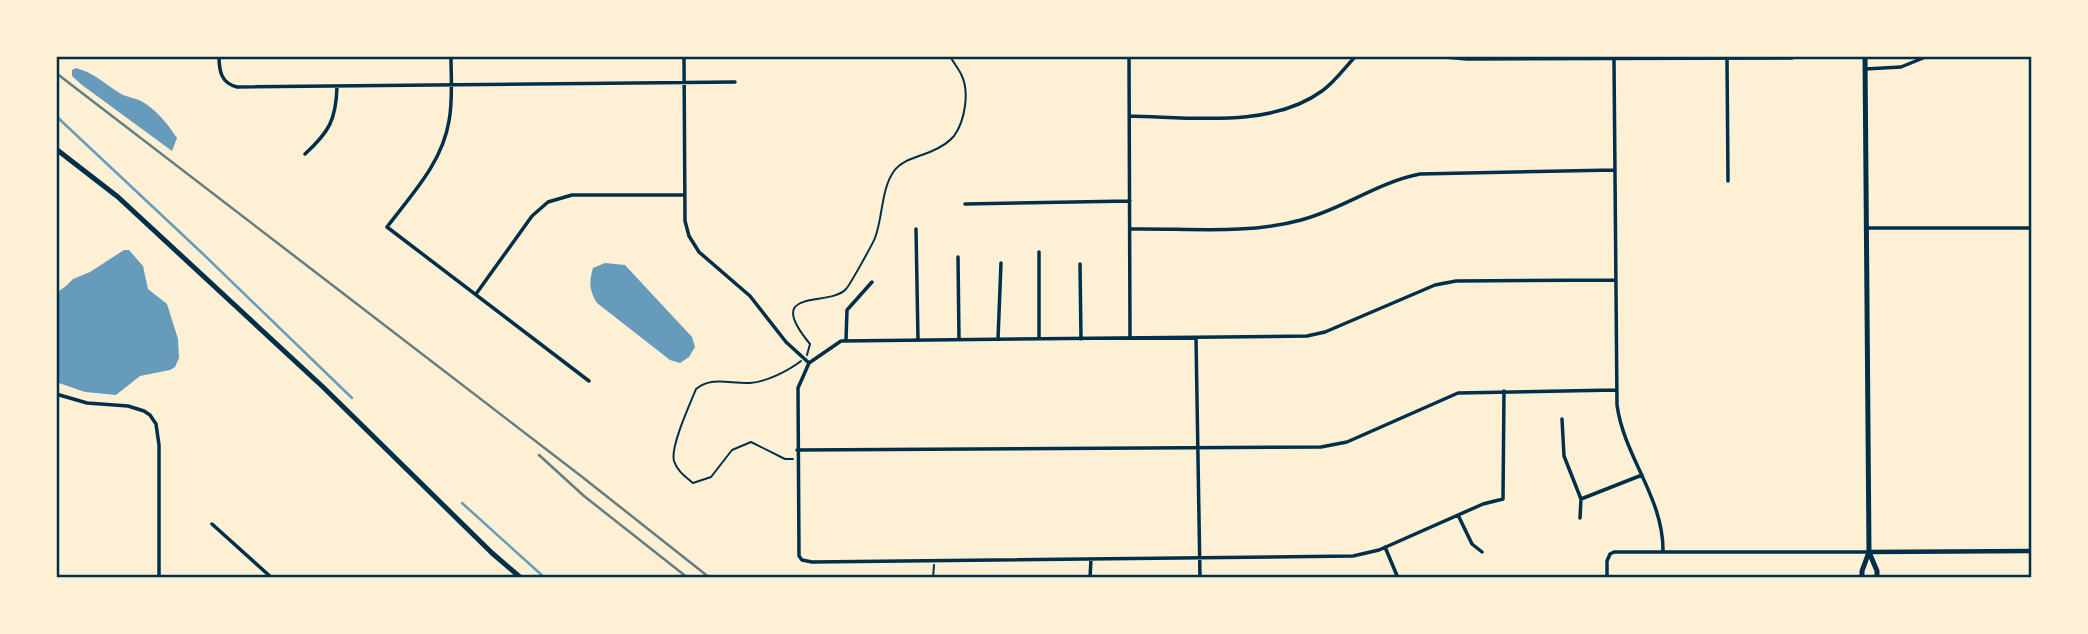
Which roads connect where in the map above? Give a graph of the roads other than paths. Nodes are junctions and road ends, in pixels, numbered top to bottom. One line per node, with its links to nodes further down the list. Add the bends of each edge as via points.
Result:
1 (219, 56): 16 (street, via 225,82 237,88)
2 (451, 56): 15 (street)
3 (684, 56): 14 (street)
4 (1129, 56): 17 (street)
5 (1356, 56): 17 (street, via 1324,91 1267,116)
6 (1434, 56): 11 (street)
7 (1792, 56): 10 (street)
8 (1865, 56): 12 (main road)
9 (1928, 56): 12 (street, via 1901,67)
10 (1727, 59): 11 (street); 21 (street)
11 (1614, 60): 20 (street)
12 (1865, 69): 25 (main road)
13 (735, 82): 14 (street)
14 (684, 84): 15 (street); 22 (street)
15 (451, 86): 16 (street); 35 (street, via 450,120 440,151 427,176 387,227)
16 (337, 87): 19 (street, via 331,124)
17 (1129, 116): 23 (street)
18 (56, 149): 66 (main road, via 118,197)
19 (305, 154)
20 (1615, 170): 28 (street, via 1420,174 1287,223 1251,228); 33 (street)
21 (1728, 181)
22 (685, 195): 35 (street, via 572,195 548,202 532,216); 44 (street, via 686,227 693,244 750,296)
23 (1130, 201): 24 (street); 28 (street)
24 (965, 204)
25 (1867, 228): 26 (street); 61 (main road)
26 (2032, 228)
27 (916, 229): 42 (street)
28 (1131, 229): 36 (street)
29 (1039, 252): 39 (street)
30 (958, 257): 43 (street)
31 (1001, 263): 38 (street)
32 (1080, 264): 40 (street)
33 (1616, 281): 37 (street, via 1456,281 1435,285 1317,334); 46 (street)
34 (872, 282): 41 (street, via 847,310)
35 (476, 294): 45 (street)
36 (1130, 338): 37 (street); 40 (street)
37 (1196, 338): 50 (street)
38 (998, 339): 39 (street); 43 (street)
39 (1039, 339): 40 (street)
40 (1081, 339)
41 (846, 340): 42 (street); 44 (street)
42 (918, 340): 43 (street)
43 (959, 340)
44 (809, 363): 51 (street, via 798,388)
45 (589, 381)
46 (1617, 390): 47 (street); 52 (street, via 1620,419)
47 (1504, 391): 50 (street, via 1458,393 1347,442 1321,447); 54 (street, via 1504,497)
48 (56, 394): 64 (street, via 86,403 137,408 156,424)
49 (1562, 419): 53 (street, via 1564,456)
50 (1197, 449): 51 (street); 63 (street)
51 (797, 450): 62 (street, via 798,550 802,560)
52 (1642, 475): 53 (street); 60 (street, via 1657,510)
53 (1581, 499): 55 (street)
54 (1458, 515): 57 (street); 59 (street, via 1472,544)
55 (1580, 518)
56 (212, 524): 65 (street)
57 (1385, 547): 63 (street, via 1353,556); 69 (street)
58 (2032, 551): 61 (street)
59 (1482, 552)
60 (1663, 552): 61 (street); 70 (street, via 1611,554)
61 (1870, 552): 71 (main road); 72 (main road)
62 (1091, 559): 63 (street); 67 (street)
63 (1198, 559): 68 (street)
64 (159, 578)
65 (272, 578)
66 (521, 578)
67 (1090, 578)
68 (1200, 578)
69 (1398, 578)
70 (1607, 578)
71 (1862, 578)
72 (1877, 578)

